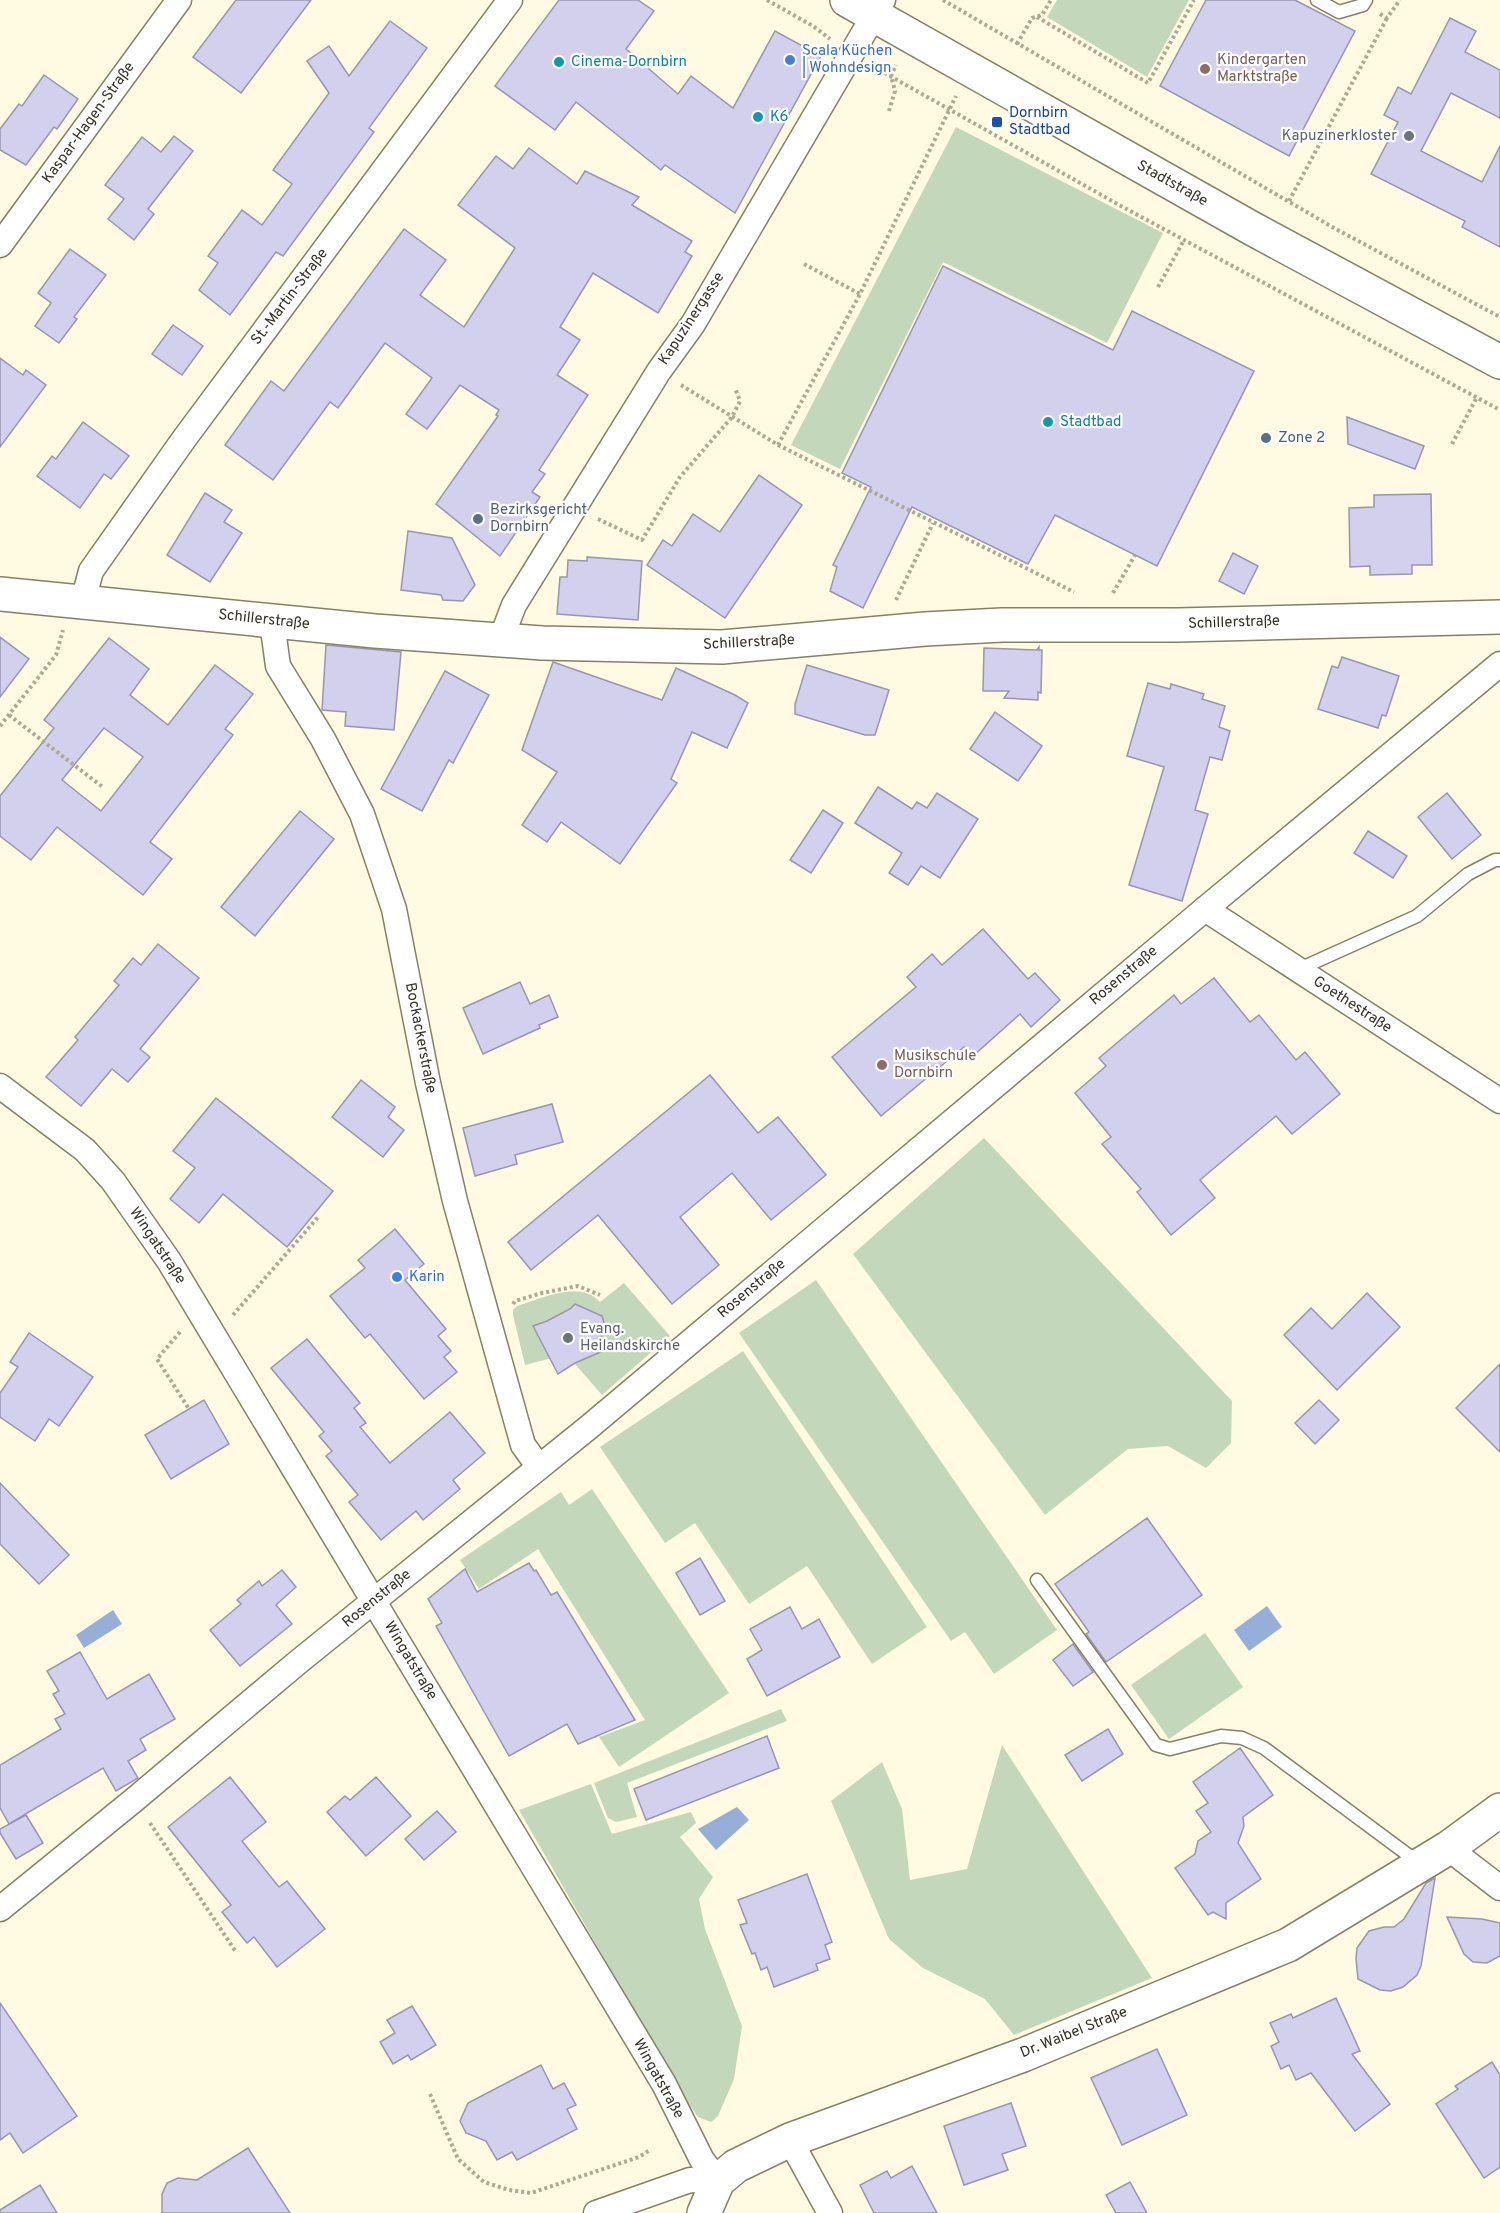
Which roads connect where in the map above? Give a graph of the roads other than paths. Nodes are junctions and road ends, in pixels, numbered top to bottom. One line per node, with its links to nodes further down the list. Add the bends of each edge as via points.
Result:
1 (179, 0): 6 (street, Kaspar-Hagen-Straße)
2 (510, 0): 9 (street, St.-Martin-Straße, via 184,439 91,571)
3 (1317, 0): 4 (lane, via 1339,12 1363,5)
4 (1366, 0)
5 (868, 5): 7 (main road, Stadtstraße, via 1253,229); 12 (street, Kapuzinergasse, via 853,55 693,324 659,371 514,605)
6 (0, 246)
7 (1500, 362)
8 (0, 594): 9 (main road, Schillerstraße)
9 (74, 611): 11 (main road, Schillerstraße)
10 (1500, 617): 12 (main road, Schillerstraße, via 1002,625 722,647)
11 (272, 622): 12 (main road, Schillerstraße); 19 (street, Bockackerstraße, via 278,666 361,811 394,909 456,1201 523,1445)
12 (501, 639)
13 (1500, 664): 15 (street, Rosenstraße)
14 (1500, 860): 16 (lane, via 1468,874 1416,916)
15 (1205, 909): 16 (street, Goethestraße); 19 (street, Rosenstraße)
16 (1297, 970): 18 (street, Goethestraße)
17 (0, 1086): 21 (street, Wingatstraße, via 85,1150 106,1174 169,1261)
18 (1500, 1101)
19 (539, 1467): 21 (street, Rosenstraße)
20 (1037, 1580): 23 (lane, via 1156,1745 1170,1749 1221,1736 1242,1738 1264,1748)
21 (375, 1602): 25 (street, Rosenstraße); 27 (street, Wingatstraße, via 664,2084 702,2160)
22 (1500, 1810): 23 (main road, Dr. Waibel Straße)
23 (1434, 1857): 24 (street); 26 (main road, Dr. Waibel Straße, via 1288,1945 1023,2055)
24 (1500, 1888)
25 (0, 1909)
26 (790, 2140): 27 (main road, Dr. Waibel Straße, via 736,2166); 30 (street)
27 (718, 2181): 28 (street, via 690,2180); 29 (main road)
28 (596, 2213)
29 (704, 2213)
30 (830, 2213)

